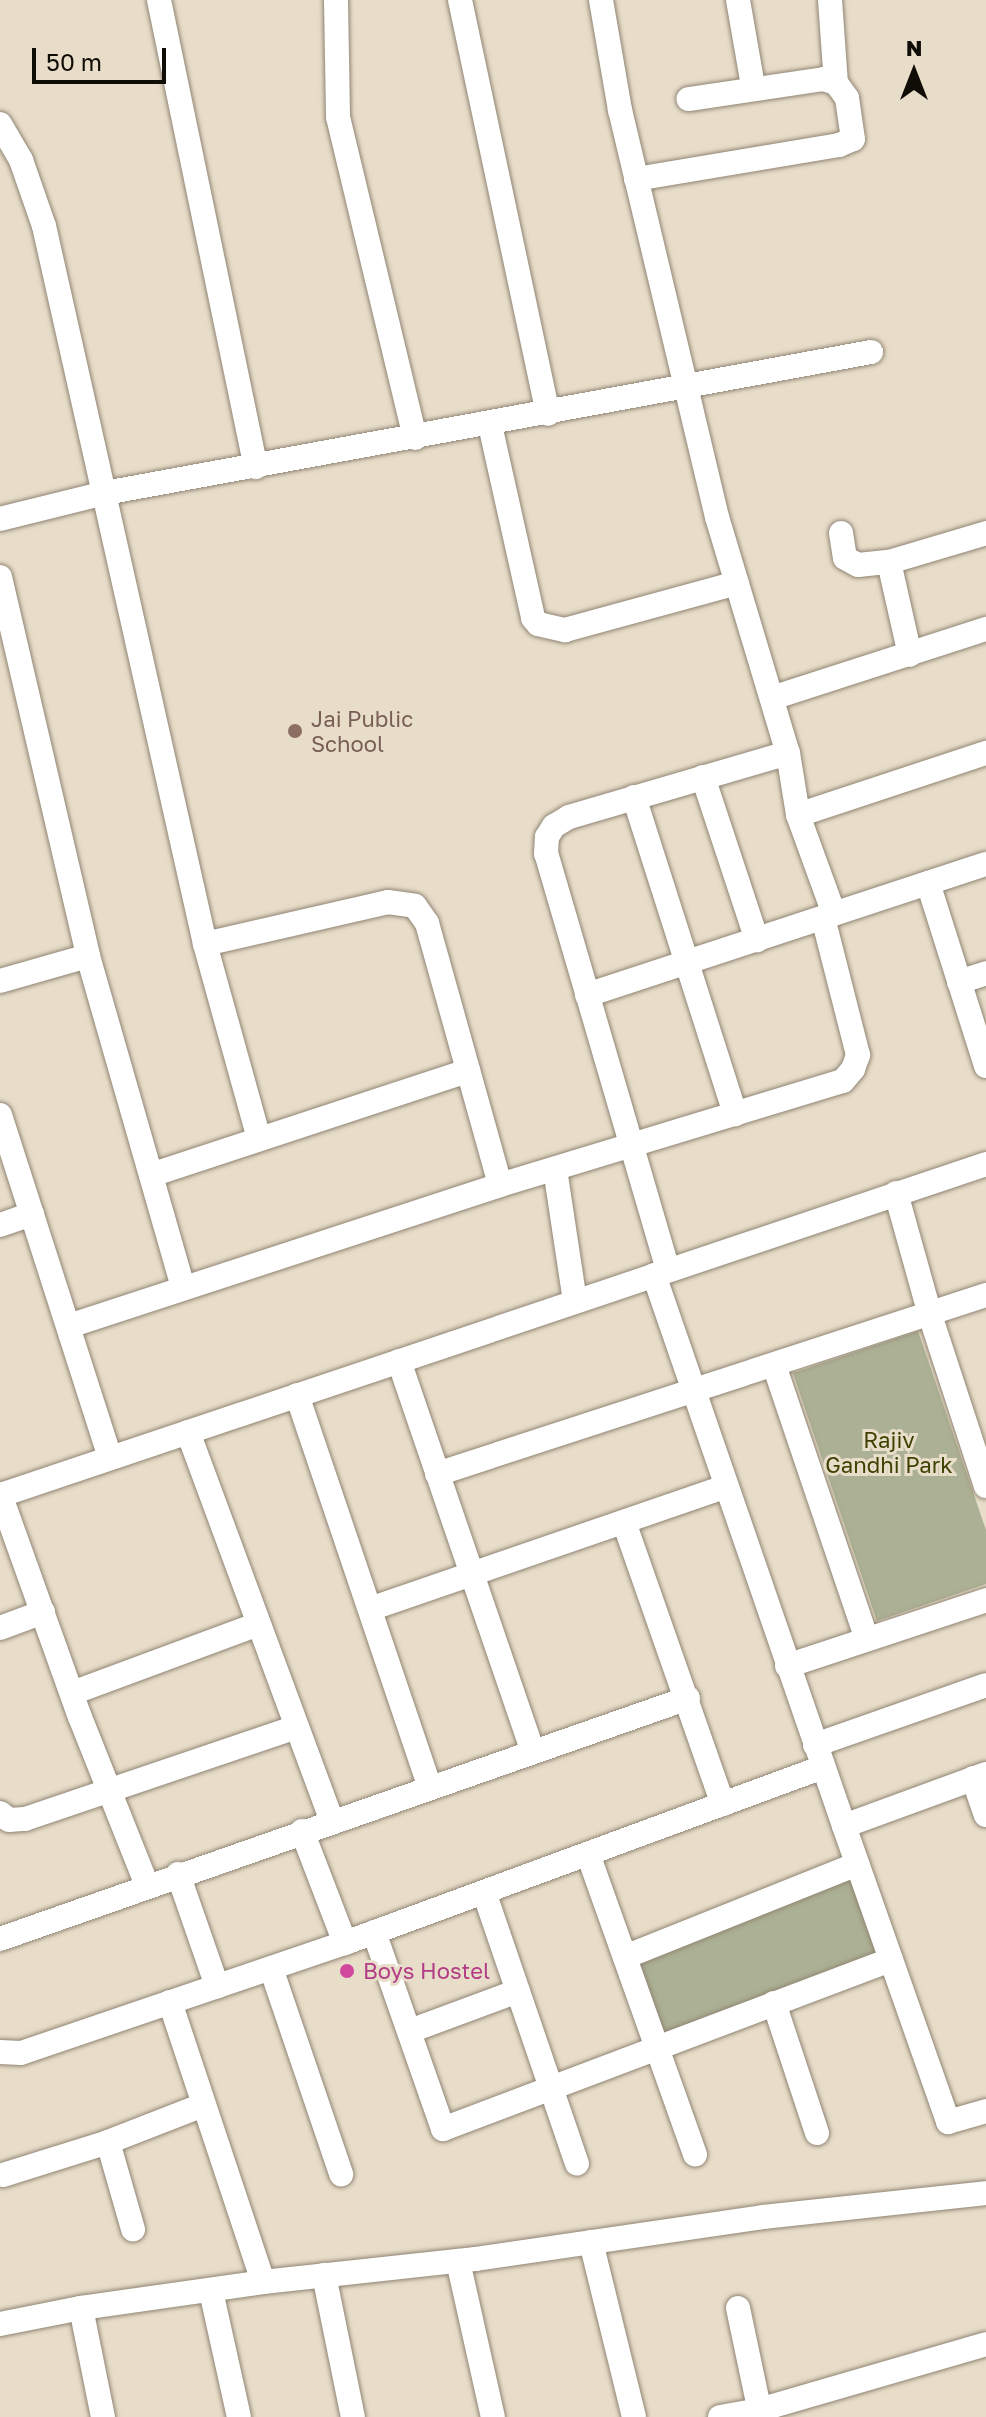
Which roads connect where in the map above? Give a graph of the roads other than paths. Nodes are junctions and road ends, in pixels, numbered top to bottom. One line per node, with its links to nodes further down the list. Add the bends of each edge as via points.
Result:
1 (159, 0): 18 (street)
2 (336, 0): 17 (street, via 338,117)
3 (460, 0): 15 (street)
4 (601, 0): 12 (street)
5 (738, 0): 8 (street)
6 (830, 0): 7 (street)
7 (836, 83): 8 (street, via 824,79); 12 (street, via 850,108 851,141)
8 (753, 86): 9 (street)
9 (688, 99)
10 (0, 124): 11 (street)
11 (10, 163): 19 (street, via 44,226)
12 (636, 179): 14 (street)
13 (871, 352): 14 (street)
14 (685, 385): 15 (street); 25 (street)
15 (548, 414): 16 (street)
16 (490, 425): 17 (street); 25 (street, via 538,624 565,630)
17 (415, 438): 18 (street)
18 (256, 467): 19 (street)
19 (105, 493): 20 (street); 38 (street)
20 (0, 519)
21 (841, 533): 23 (street, via 845,558 852,564)
22 (986, 533): 23 (street)
23 (889, 562): 27 (street)
24 (0, 577): 39 (street)
25 (737, 583): 28 (street)
26 (986, 629): 27 (street)
27 (910, 655): 28 (street)
28 (772, 698): 29 (street)
29 (788, 753): 31 (street); 33 (street)
30 (986, 753): 33 (street)
31 (703, 777): 32 (street); 37 (street)
32 (634, 797): 40 (street); 44 (street, via 569,817 547,837 546,854)
33 (798, 815): 36 (street)
34 (986, 864): 35 (street)
35 (928, 883): 36 (street); 43 (street)
36 (828, 916): 37 (street); 47 (street, via 856,1039 853,1069 843,1081)
37 (757, 940): 40 (street)
38 (205, 944): 46 (street, via 388,902 415,906 427,923); 49 (street)
39 (88, 956): 41 (street); 53 (street)
40 (685, 963): 44 (street); 47 (street)
41 (2, 972)
42 (986, 973): 43 (street)
43 (959, 982): 45 (street)
44 (587, 995): 50 (street)
45 (986, 1066)
46 (468, 1071): 49 (street); 54 (street)
47 (735, 1114): 50 (street)
48 (0, 1115): 56 (street)
49 (259, 1139): 53 (street)
50 (632, 1146): 52 (street); 58 (street)
51 (986, 1164): 55 (street)
52 (555, 1169): 54 (street); 61 (street)
53 (151, 1175): 59 (street)
54 (500, 1185): 59 (street)
55 (896, 1193): 58 (street); 62 (street)
56 (32, 1214): 57 (street); 63 (street)
57 (0, 1225)
58 (661, 1272): 61 (street); 66 (street)
59 (183, 1288): 63 (street)
60 (986, 1295): 62 (street)
61 (575, 1301): 64 (street)
62 (930, 1315): 65 (street); 71 (street)
63 (69, 1326): 69 (street)
64 (399, 1361): 67 (street); 70 (street)
65 (774, 1365): 66 (street); 81 (street)
66 (693, 1392): 70 (street); 72 (street)
67 (297, 1395): 68 (street); 77 (street)
68 (188, 1432): 69 (street); 79 (street)
69 (110, 1458): 73 (street)
70 (437, 1474): 75 (street)
71 (986, 1486)
72 (725, 1487): 74 (street); 82 (street)
73 (0, 1494): 78 (street)
74 (624, 1522): 75 (street); 85 (street)
75 (471, 1573): 77 (street); 87 (street)
76 (986, 1600): 81 (street)
77 (370, 1609): 90 (street)
78 (43, 1612): 80 (street); 84 (street)
79 (259, 1624): 84 (street); 86 (street)
80 (0, 1628)
81 (867, 1639): 82 (street)
82 (787, 1666): 88 (street)
83 (986, 1685): 88 (street)
84 (72, 1693): 91 (street)
85 (688, 1698): 87 (street); 92 (street)
86 (297, 1727): 91 (street); 95 (street)
87 (533, 1752): 90 (street)
88 (819, 1756): 92 (street); 96 (street)
89 (980, 1776): 94 (street); 96 (street)
90 (430, 1787): 95 (street)
91 (109, 1790): 93 (street, via 25,1819 9,1820); 101 (street)
92 (723, 1804): 98 (street)
93 (0, 1813)
94 (986, 1815)
95 (332, 1821): 97 (street)
96 (844, 1826): 99 (street)
97 (302, 1831): 100 (street); 105 (street)
98 (588, 1854): 102 (street); 106 (street)
99 (857, 1864): 106 (street); 107 (street)
100 (178, 1874): 101 (street); 109 (street)
101 (147, 1885): 104 (street)
102 (484, 1892): 103 (street); 110 (street)
103 (374, 1932): 105 (street); 113 (street)
104 (0, 1939)
105 (345, 1943): 108 (street)
106 (625, 1957): 114 (street)
107 (891, 1960): 112 (street); 118 (street, via 948,2122)
108 (271, 1968): 109 (street); 123 (street)
109 (217, 1986): 111 (street)
110 (518, 1991): 113 (street); 116 (street)
111 (170, 2002): 115 (street, via 21,2053); 117 (street)
112 (774, 2003): 114 (street); 119 (street)
113 (410, 2031): 116 (street, via 443,2129)
114 (657, 2047): 116 (street); 121 (street)
115 (0, 2052)
116 (550, 2086): 122 (street)
117 (203, 2105): 120 (street); 132 (street)
118 (986, 2111)
119 (817, 2133)
120 (108, 2142): 124 (street); 126 (street)
121 (695, 2155)
122 (577, 2164)
123 (341, 2174)
124 (3, 2175)
125 (986, 2193): 127 (street)
126 (133, 2229)
127 (591, 2242): 128 (street); 143 (street)
128 (510, 2254): 129 (street); 130 (street)
129 (458, 2261): 130 (street); 142 (street)
130 (376, 2270): 131 (street)
131 (324, 2275): 132 (street); 141 (street)
132 (263, 2282): 133 (street)
133 (211, 2291): 134 (street); 140 (street)
134 (81, 2308): 136 (street); 139 (street)
135 (738, 2308): 138 (street)
136 (0, 2324)
137 (986, 2344): 138 (street)
138 (760, 2413): 144 (street)
139 (103, 2417)
140 (239, 2417)
141 (353, 2417)
142 (493, 2417)
143 (634, 2417)
144 (720, 2417)

